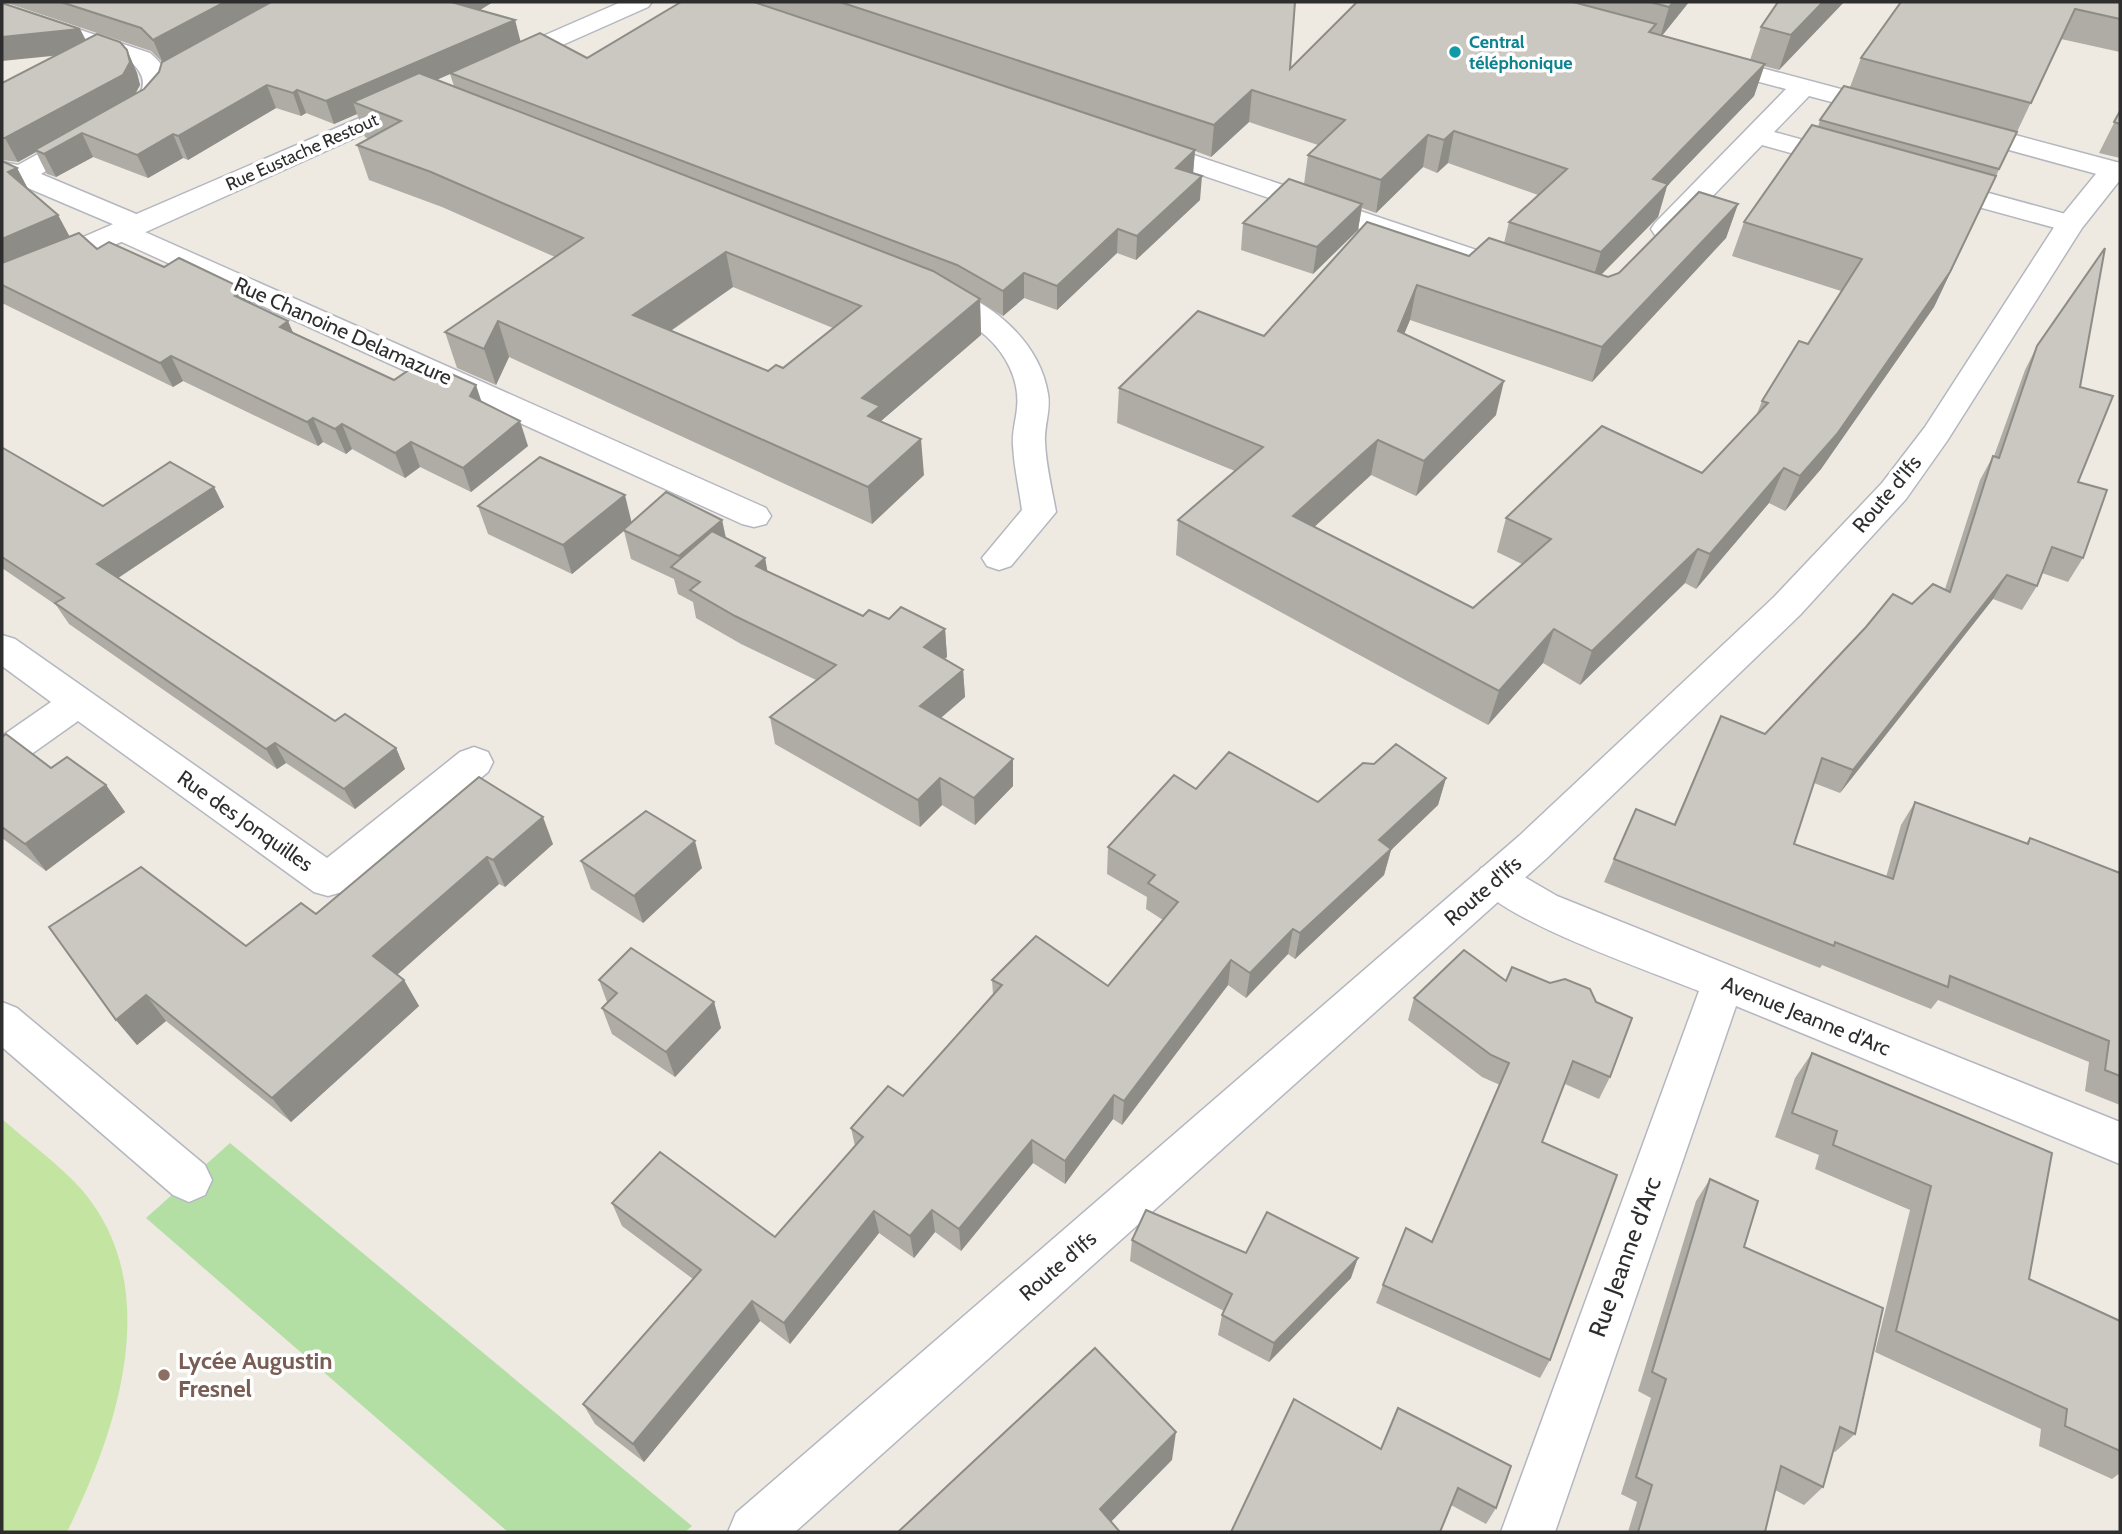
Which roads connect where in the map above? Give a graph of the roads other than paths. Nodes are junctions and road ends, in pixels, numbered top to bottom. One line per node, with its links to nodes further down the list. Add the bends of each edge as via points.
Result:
1 (640, 2): 5 (street)
2 (2, 10): 6 (street, via 141,58)
3 (1685, 54): 7 (street)
4 (180, 66): 6 (street)
5 (478, 74)
6 (157, 79): 15 (street, via 154,96 144,105)
7 (1804, 86): 9 (street); 11 (street)
8 (434, 98): 18 (street, Rue Eustache Restout)
9 (1910, 115)
10 (1936, 122): 14 (street)
11 (1756, 135): 13 (street); 19 (street)
12 (1126, 139): 21 (street)
13 (1874, 169)
14 (2117, 171): 17 (street, Route d'Ifs)
15 (11, 172): 18 (street, Rue Chanoine Delamazure)
16 (1913, 180): 17 (street)
17 (2070, 224): 29 (street, Route d'Ifs, via 1936,434 1894,491 1787,606)
18 (131, 228): 20 (street, Rue Eustache Restout); 23 (street, Rue Chanoine Delamazure)
19 (1644, 251)
20 (2, 282)
21 (1544, 282)
22 (909, 283): 24 (street, via 988,321 1011,346 1033,394 1028,441 1039,512)
23 (754, 516)
24 (999, 558)
25 (2, 648): 26 (street, Rue des Jonquilles)
26 (78, 702): 27 (street); 28 (street, Rue des Jonquilles, via 328,880)
27 (2, 755)
28 (474, 762)
29 (1495, 880): 30 (street, Avenue Jeanne d'Arc, via 1542,908); 34 (street, Route d'Ifs)
30 (1723, 982): 32 (street, Avenue Jeanne d'Arc); 35 (street, Rue Jeanne d'Arc)
31 (2, 1021): 33 (street)
32 (2120, 1143)
33 (189, 1180)
34 (755, 1532)
35 (1528, 1532)

